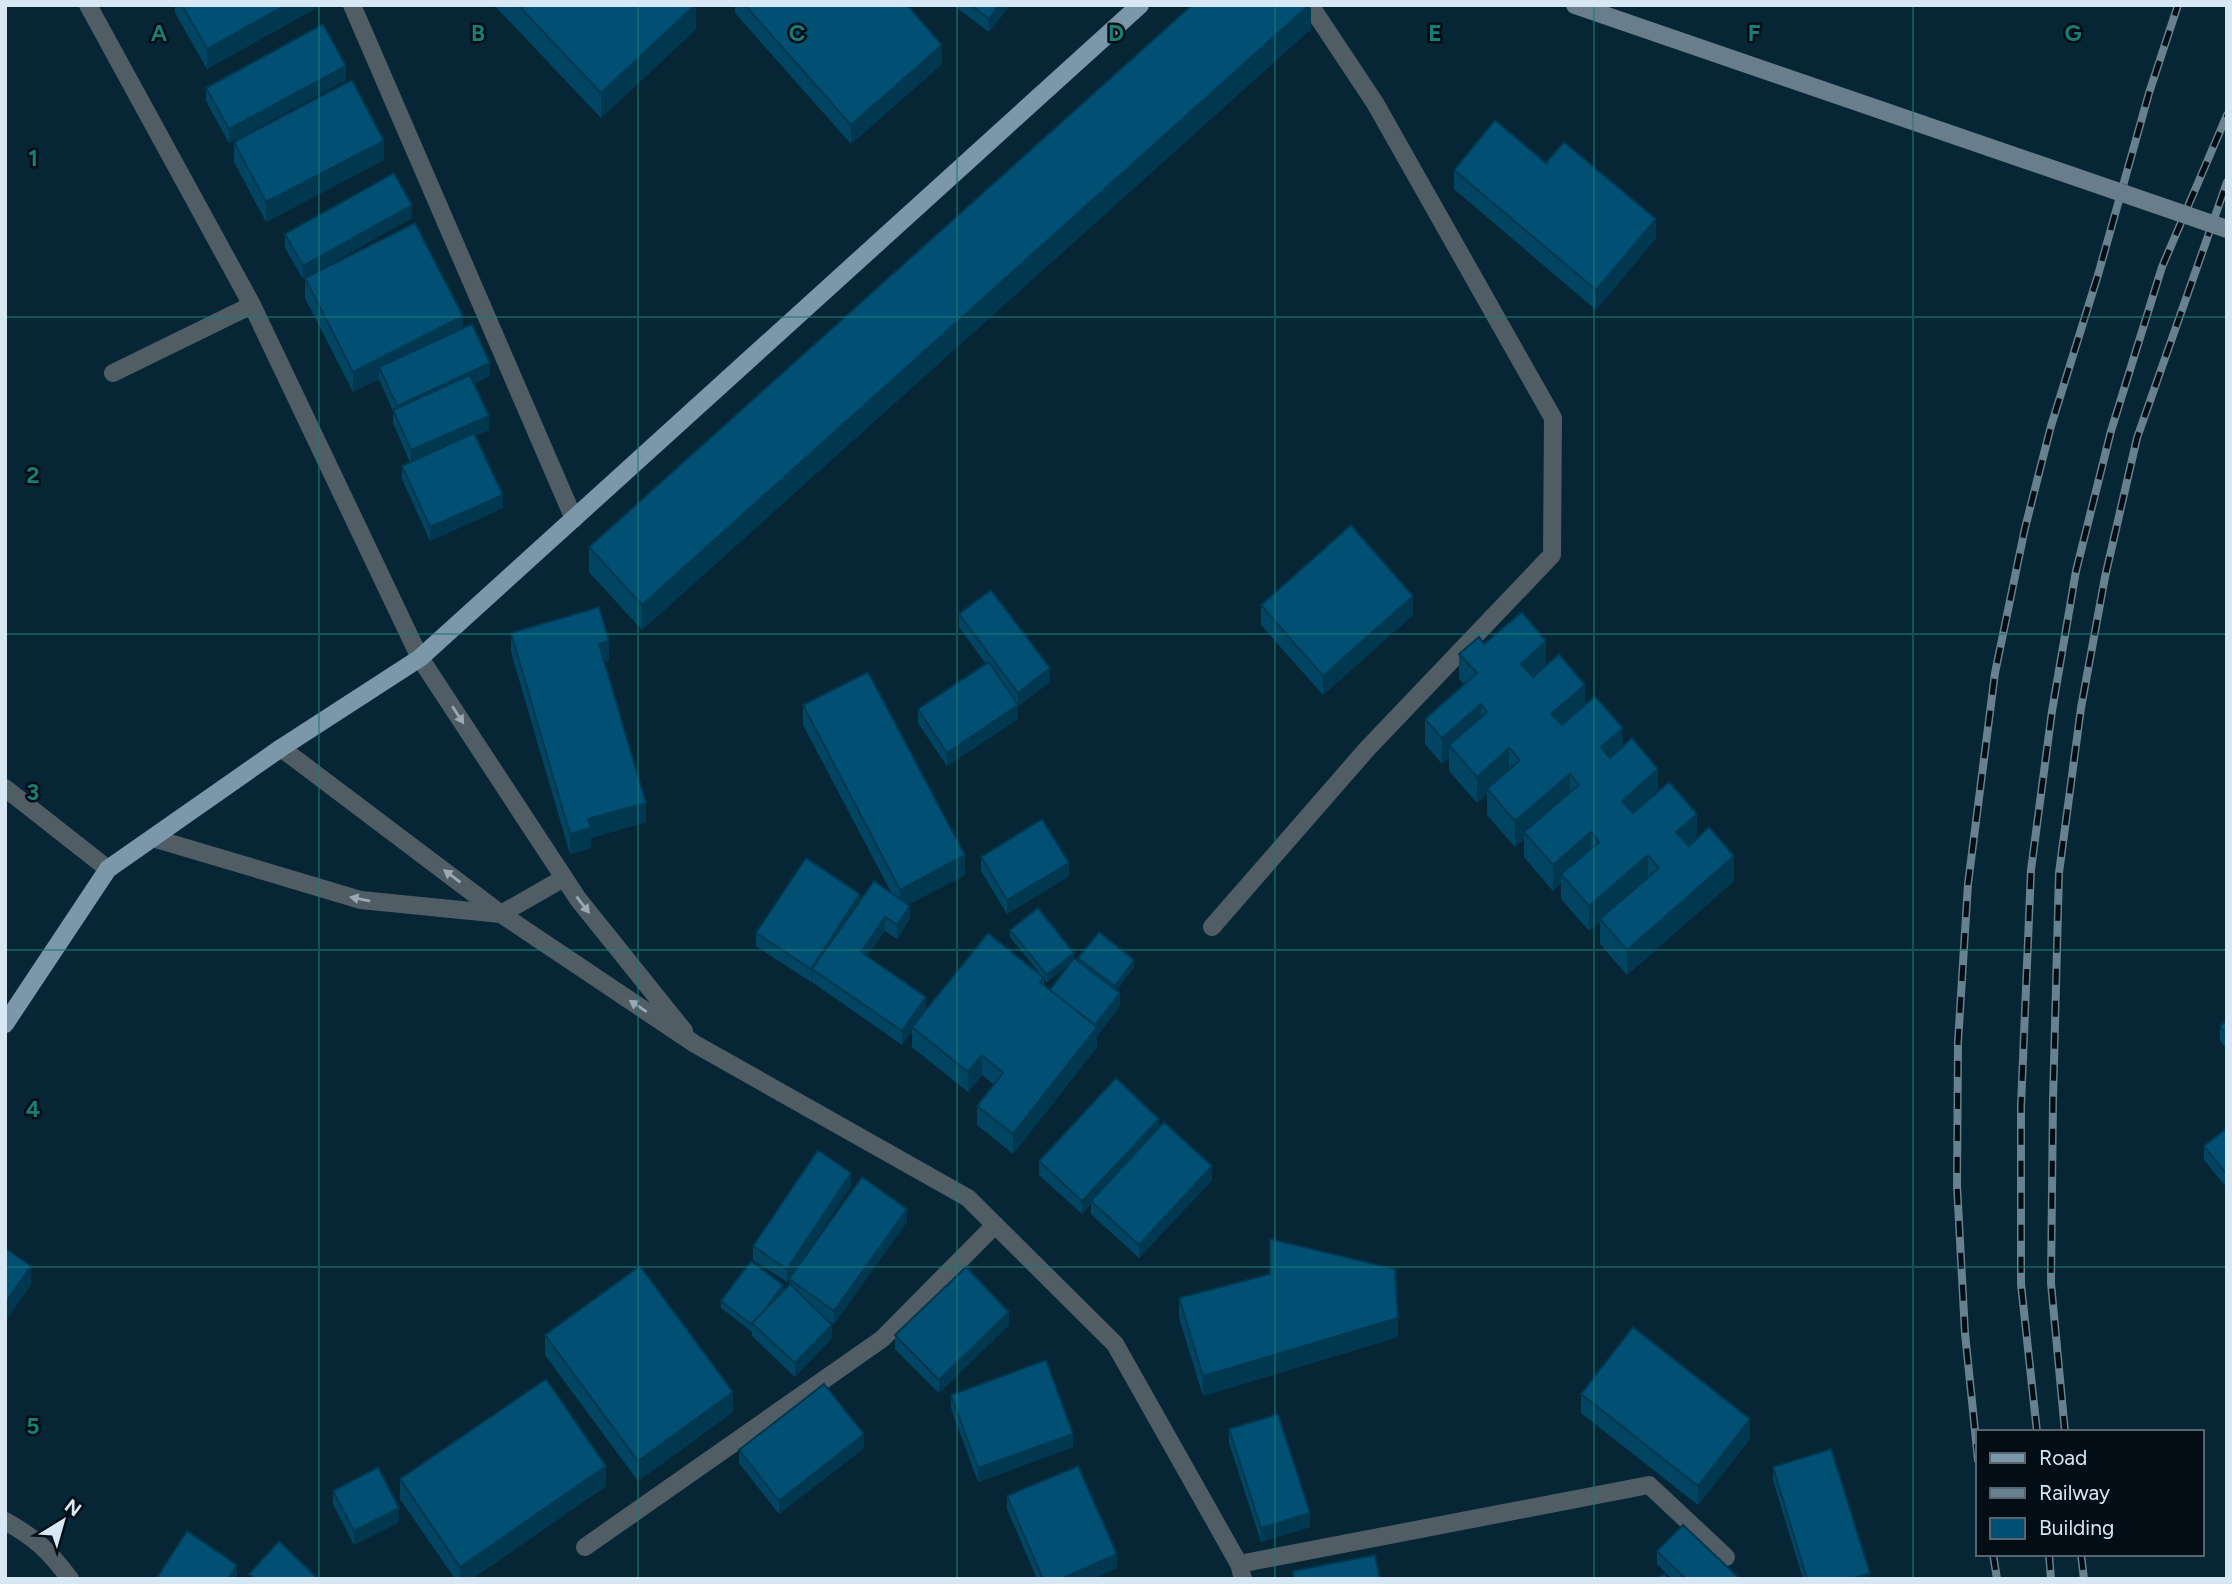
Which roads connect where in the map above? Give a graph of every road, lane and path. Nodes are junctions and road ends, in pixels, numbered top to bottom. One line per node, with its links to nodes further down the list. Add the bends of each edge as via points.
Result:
1 (88, 5): 7 (street)
2 (352, 5): 9 (street)
3 (1140, 5): 9 (main road)
4 (1311, 5): 17 (street, via 1375,103 1553,418 1552,555 1367,748)
5 (1575, 5): 6 (main road, bridge)
6 (2227, 229)
7 (252, 304): 8 (street); 10 (street)
8 (113, 373)
9 (574, 519): 10 (main road)
10 (420, 658): 11 (main road); 15 (street, one-way to 15)
11 (281, 748): 13 (main road); 16 (street, one-way to 11)
12 (5, 788): 14 (street)
13 (153, 838): 14 (main road); 16 (street, one-way to 13, via 360,900)
14 (108, 869): 18 (main road)
15 (564, 878): 16 (street); 19 (street, one-way to 19)
16 (501, 914): 19 (street, one-way to 16)
17 (1212, 927)
18 (5, 1024)
19 (695, 1044): 20 (street, via 968,1198)
20 (995, 1225): 22 (street, via 882,1339); 24 (street, via 1115,1344)
21 (5, 1521): 25 (street, via 47,1549)
22 (585, 1547)
23 (1726, 1557): 24 (street, via 1649,1485)
24 (1241, 1571)
25 (70, 1579)

